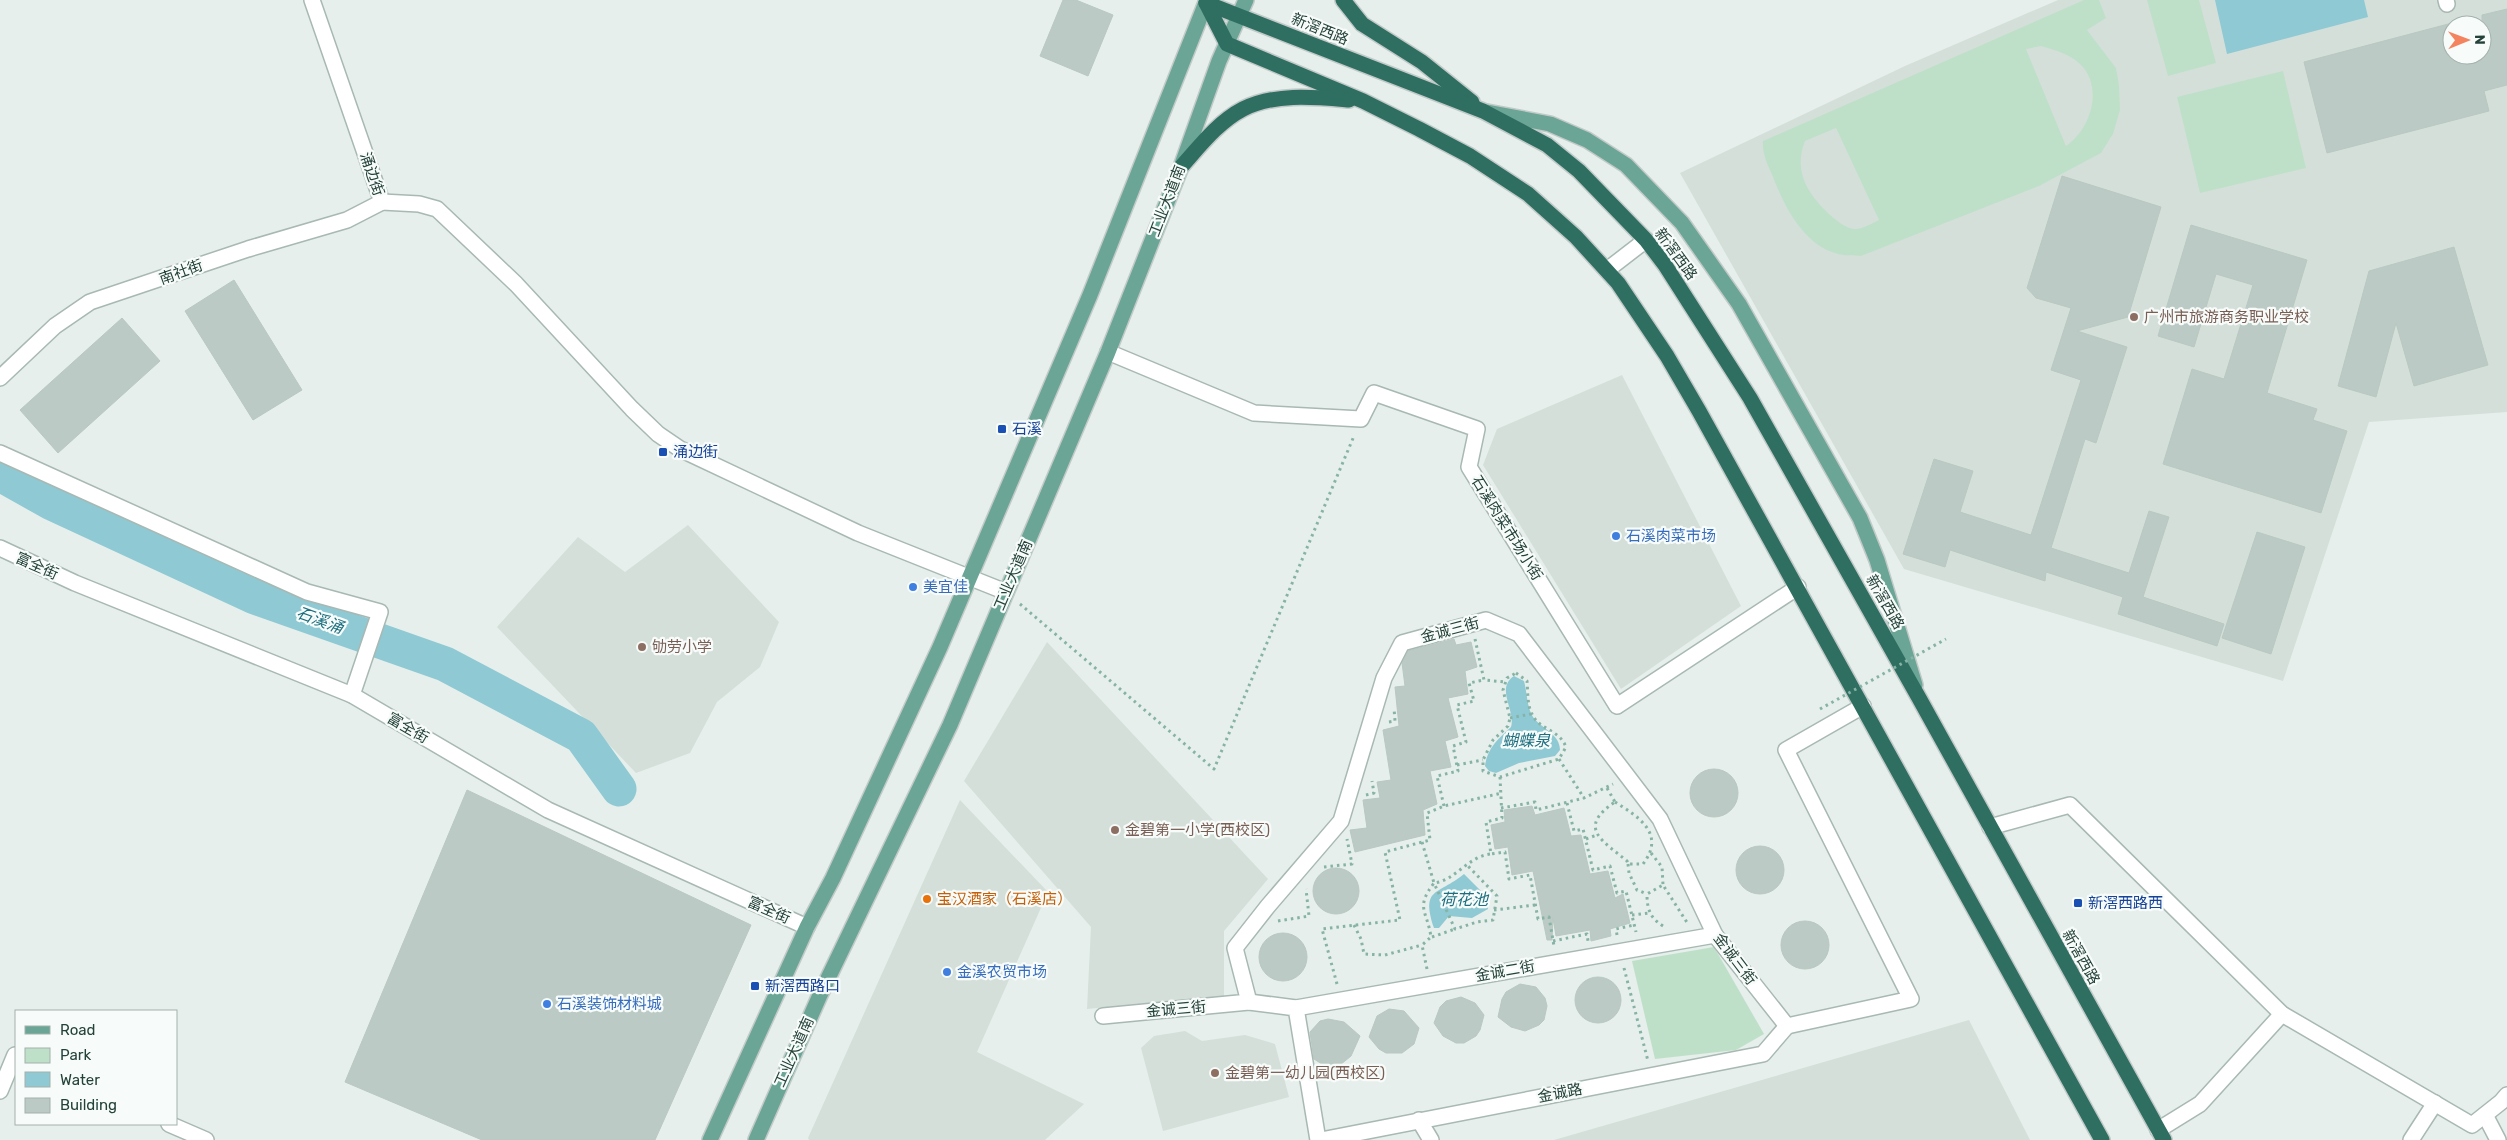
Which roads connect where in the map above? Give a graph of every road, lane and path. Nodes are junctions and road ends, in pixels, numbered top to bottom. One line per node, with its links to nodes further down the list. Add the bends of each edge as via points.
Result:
1 (312, 0): 10 (street, 涌边街)
2 (1247, 0): 5 (main road, 工业大道南)
3 (1342, 0): 8 (highway, via 1362,24 1422,62)
4 (1207, 2): 5 (highway, 新滘西路); 6 (highway); 18 (main road, via 1090,296)
5 (1240, 16): 6 (main road, 工业大道南); 8 (highway, 新滘西路)
6 (1227, 44): 7 (highway); 9 (main road, 工业大道南)
7 (1363, 101): 9 (highway, via 1299,97 1255,104 1222,124); 12 (highway, via 1470,156 1528,194)
8 (1483, 111): 11 (highway, 新滘西路, via 1553,151 1579,172); 26 (main road, via 1550,124 1588,140 1626,165 1682,223 1739,304 1860,518 1877,560)
9 (1181, 167): 13 (main road, 工业大道南)
10 (382, 202): 14 (street, 南社街, via 347,220 240,251 90,302 56,326); 18 (street, 涌边街, via 419,204 437,209 516,284 632,409 658,434 680,449 858,533)
11 (1646, 240): 12 (street); 26 (highway, 新滘西路, via 1750,398)
12 (1607, 270): 19 (highway, via 1667,356)
13 (1108, 352): 15 (street, via 1254,413); 20 (main road, 工业大道南)
14 (0, 378)
15 (1361, 419): 19 (street, 石溪肉菜市场小街, via 1374,393 1477,429 1469,467 1617,706); 20 (path, via 1214,769)
16 (0, 453): 25 (street, via 307,592 380,612)
17 (0, 548): 25 (street, 富全街, via 75,583)
18 (970, 577): 20 (street, 涌边街); 59 (main road, via 833,878)
19 (1798, 587): 27 (highway)
20 (1006, 592): 87 (main road, 工业大道南, via 950,725 820,995)
21 (1472, 624): 23 (path); 35 (street, 金诚三街, via 1486,620 1519,634); 71 (street, 金诚三街, via 1402,643 1384,678 1341,821 1235,948)
22 (1946, 639): 28 (path, bridge)
23 (1484, 680): 24 (path); 33 (path, via 1469,682 1474,701 1457,705 1466,742 1453,746)
24 (1506, 682): 29 (path, via 1516,673 1527,681); 30 (path, via 1503,690)
25 (352, 695): 59 (street, 富全街, via 548,810)
26 (1920, 698): 43 (highway, 新滘西路)
27 (1863, 706): 75 (street, via 1786,750 1911,999); 90 (highway)
28 (1820, 709)
29 (1531, 714): 30 (path); 31 (path, via 1562,738 1566,747)
30 (1511, 718): 32 (path)
31 (1559, 759): 34 (path); 38 (path)
32 (1483, 760): 33 (path); 34 (path, via 1483,771)
33 (1456, 765): 41 (path, via 1458,771 1437,776)
34 (1500, 777): 37 (path)
35 (1630, 777): 36 (path); 63 (street, 金诚三街, via 1660,819)
36 (1606, 788): 38 (path); 39 (path)
37 (1502, 793): 41 (path); 42 (path)
38 (1584, 798): 40 (path)
39 (1615, 802): 44 (path, via 1602,811 1596,823); 47 (path, via 1644,822 1651,838)
40 (1567, 803): 42 (path, via 1536,810 1535,802); 45 (path, via 1574,831 1583,829)
41 (1444, 806): 46 (path, via 1427,813 1430,840)
42 (1501, 808): 48 (path, via 1502,818 1486,822)
43 (1990, 827): 73 (street, via 2070,805); 84 (highway, 新滘西路)
44 (1597, 835): 45 (path); 49 (path)
45 (1586, 839): 57 (path, via 1593,870 1610,866 1617,893 1626,891)
46 (1422, 842): 51 (path); 58 (path, via 1386,852 1400,920)
47 (1651, 853): 49 (path, via 1643,864); 52 (path, via 1662,868)
48 (1491, 854): 50 (path, via 1480,855); 54 (path, via 1505,852 1510,879 1530,875)
49 (1628, 864): 53 (path, via 1637,890)
50 (1467, 865): 51 (path, via 1443,882); 55 (path, via 1496,896)
51 (1434, 883): 61 (path); 64 (path, via 1423,897)
52 (1663, 885): 53 (path); 60 (path, via 1688,923)
53 (1647, 894): 56 (path)
54 (1535, 905): 55 (path); 68 (path, via 1538,919 1550,917)
55 (1494, 910): 61 (path, via 1493,920)
56 (1650, 913): 57 (path); 62 (path, via 1654,921)
57 (1632, 915): 66 (path)
58 (1354, 925): 65 (path, via 1364,954 1385,955); 70 (path, via 1322,930)
59 (807, 927): 86 (main road)
60 (1682, 928)
61 (1455, 929): 64 (path)
62 (1667, 929)
63 (1715, 935): 66 (street, 金诚二街); 75 (street, 金诚三街)
64 (1431, 937): 65 (path)
65 (1422, 945): 69 (path)
66 (1640, 948): 67 (street, 金诚二街)
67 (1620, 952): 68 (street, 金诚二街); 77 (path)
68 (1557, 962): 69 (street, 金诚二街)
69 (1430, 984): 70 (street, 金诚二街)
70 (1341, 1000): 72 (street, 金诚二街)
71 (1249, 1002): 72 (street, 金诚三街); 74 (street, 金诚三街)
72 (1296, 1008): 88 (street)
73 (2282, 1014): 80 (street); 84 (street, via 2200,1104)
74 (1104, 1016)
75 (1788, 1026): 77 (street, 金诚路, via 1763,1054)
76 (10, 1054): 78 (street)
77 (1652, 1075): 82 (street, 金诚路)
78 (0, 1091)
79 (2507, 1095): 81 (street)
80 (2434, 1103): 81 (street, via 2472,1125); 91 (street)
81 (2485, 1115): 92 (street)
82 (1420, 1120): 88 (street, 金诚路); 89 (street)
83 (171, 1125): 85 (street)
84 (2161, 1135)
85 (206, 1140)
86 (710, 1140)
87 (756, 1140)
88 (1319, 1140)
89 (1431, 1140)
90 (2102, 1140)
91 (2410, 1140)
92 (2498, 1140)

